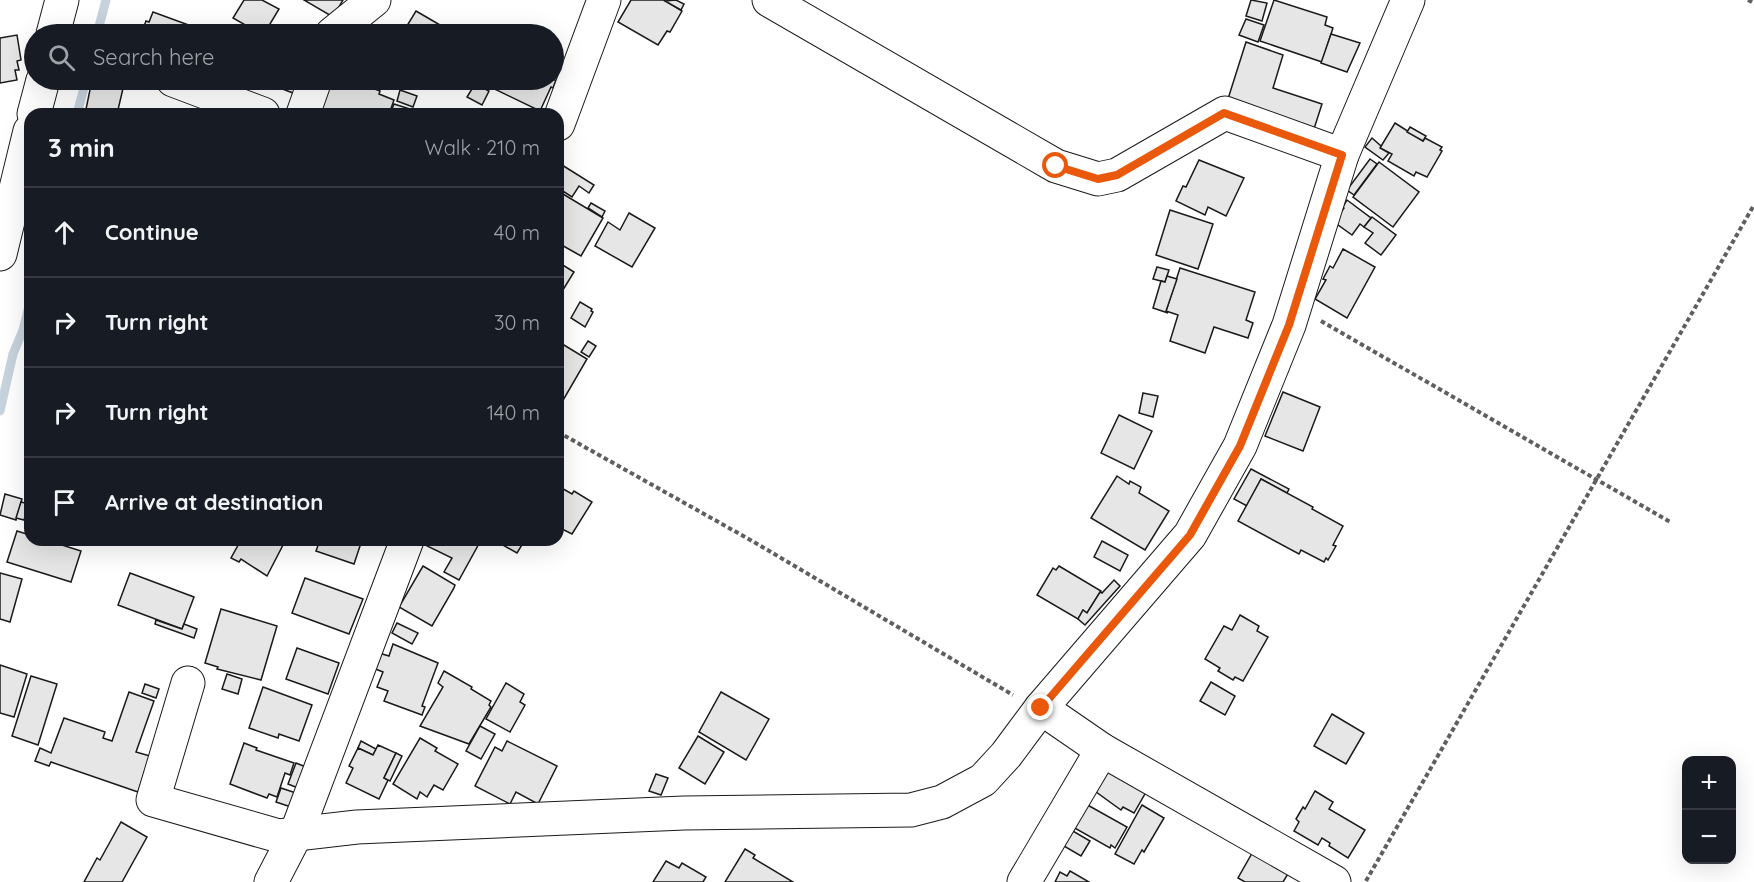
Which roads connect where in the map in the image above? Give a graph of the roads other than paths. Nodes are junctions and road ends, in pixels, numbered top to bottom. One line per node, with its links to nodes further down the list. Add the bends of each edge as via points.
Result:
1 (62, 0): 6 (street)
2 (374, 0): 7 (street)
3 (604, 0): 14 (street)
4 (769, 0): 16 (street, via 1076,174 1098,179 1117,175 1224,113)
5 (1408, 0): 16 (street)
6 (56, 24)
7 (344, 24)
8 (40, 90): 11 (street)
9 (199, 90): 12 (street)
10 (311, 90): 13 (street)
11 (35, 108)
12 (247, 108)
13 (305, 108)
14 (564, 108)
15 (24, 155): 17 (street)
16 (1342, 155): 20 (street, via 1295,306 1240,446 1190,535)
17 (1, 249)
18 (405, 546): 22 (street)
19 (188, 683): 22 (street, via 153,800 279,836)
20 (1041, 708): 21 (street); 22 (street, via 983,780 942,802 911,810 661,814 357,827)
21 (1102, 750): 24 (street); 25 (street)
22 (296, 834): 23 (street)
23 (271, 882)
24 (1024, 882)
25 (1334, 882)

